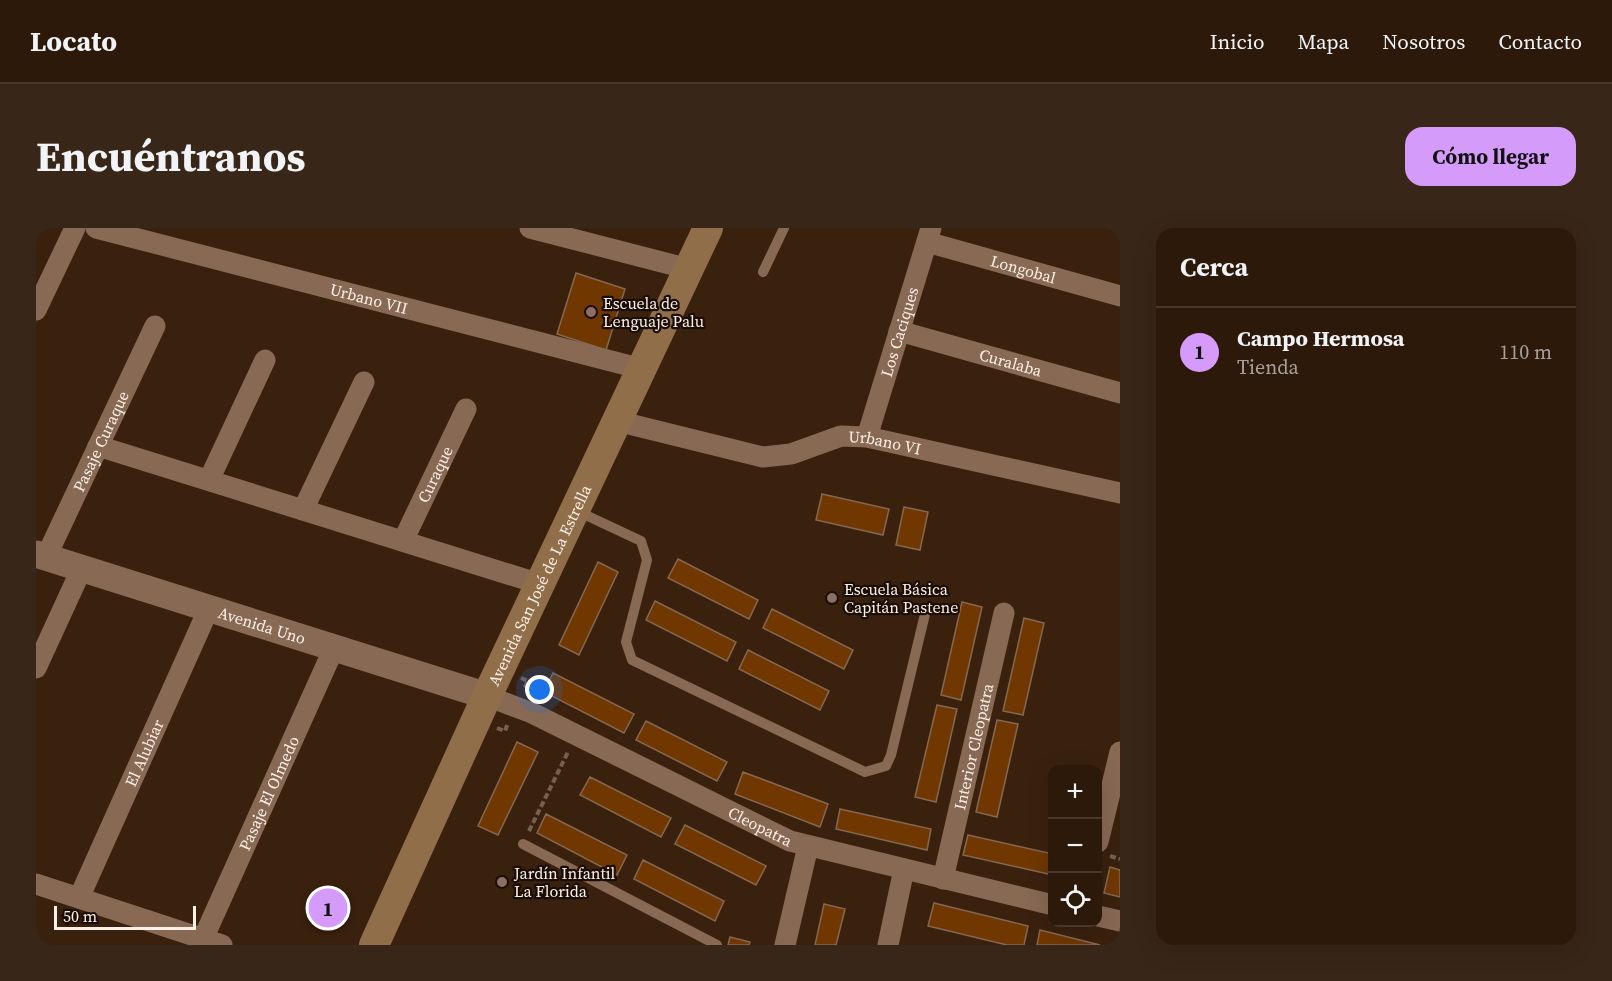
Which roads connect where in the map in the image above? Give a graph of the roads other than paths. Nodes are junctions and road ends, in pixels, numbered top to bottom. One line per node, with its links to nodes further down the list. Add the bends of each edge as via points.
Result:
1 (75, 228): 10 (street)
2 (96, 228): 14 (street, Urbano VII)
3 (530, 228): 7 (street)
4 (708, 228): 7 (main road, Avenida San José de La Estrella)
5 (784, 228): 8 (lane)
6 (929, 235): 9 (street, Longobal); 12 (street, Los Caciques)
7 (689, 269): 14 (main road, Avenida San José de La Estrella)
8 (763, 272)
9 (1120, 296)
10 (36, 310)
11 (155, 326): 20 (street, Pasaje Curaque)
12 (899, 331): 16 (street, Curalaba); 19 (street, Los Caciques)
13 (265, 360): 21 (street)
14 (642, 369): 18 (main road, Avenida San José de La Estrella)
15 (364, 382): 23 (street)
16 (1120, 393)
17 (466, 409): 25 (street, Curaque)
18 (617, 421): 19 (street, Urbano VI, via 762,457 791,454 841,436); 24 (main road, Avenida San José de La Estrella)
19 (867, 437): 22 (street, Urbano VI)
20 (98, 446): 21 (street); 26 (street, Pasaje Curaque)
21 (209, 480): 23 (street)
22 (1120, 493)
23 (303, 510): 25 (street)
24 (576, 510): 28 (main road, Avenida San José de La Estrella); 30 (lane, via 641,541 647,560 626,642 632,660 865,772 886,766 891,755)
25 (403, 541): 28 (street)
26 (41, 555): 27 (street, Avenida Uno)
27 (82, 568): 29 (street, Avenida Uno); 33 (street)
28 (540, 584): 34 (main road, Avenida San José de La Estrella)
29 (208, 608): 32 (street, Avenida Uno); 42 (street, El Alubiar)
30 (926, 610)
31 (1004, 613): 40 (street, Interior Cleopatra)
32 (334, 648): 34 (street, Avenida Uno); 46 (street, Pasaje El Olmedo)
33 (36, 668)
34 (487, 696): 38 (street, Cleopatra, via 532,713 772,834); 47 (main road, Avenida San José de La Estrella)
35 (1120, 752): 36 (street)
36 (1102, 826)
37 (522, 844): 48 (lane)
38 (808, 846): 39 (street, Cleopatra); 49 (street)
39 (904, 870): 40 (street, Cleopatra); 50 (street)
40 (944, 879): 43 (street, Cleopatra)
41 (38, 890): 42 (street)
42 (79, 898): 46 (street)
43 (1048, 904)
44 (1102, 917): 45 (street)
45 (1120, 921)
46 (212, 942)
47 (374, 945)
48 (717, 945)
49 (785, 945)
50 (888, 945)

